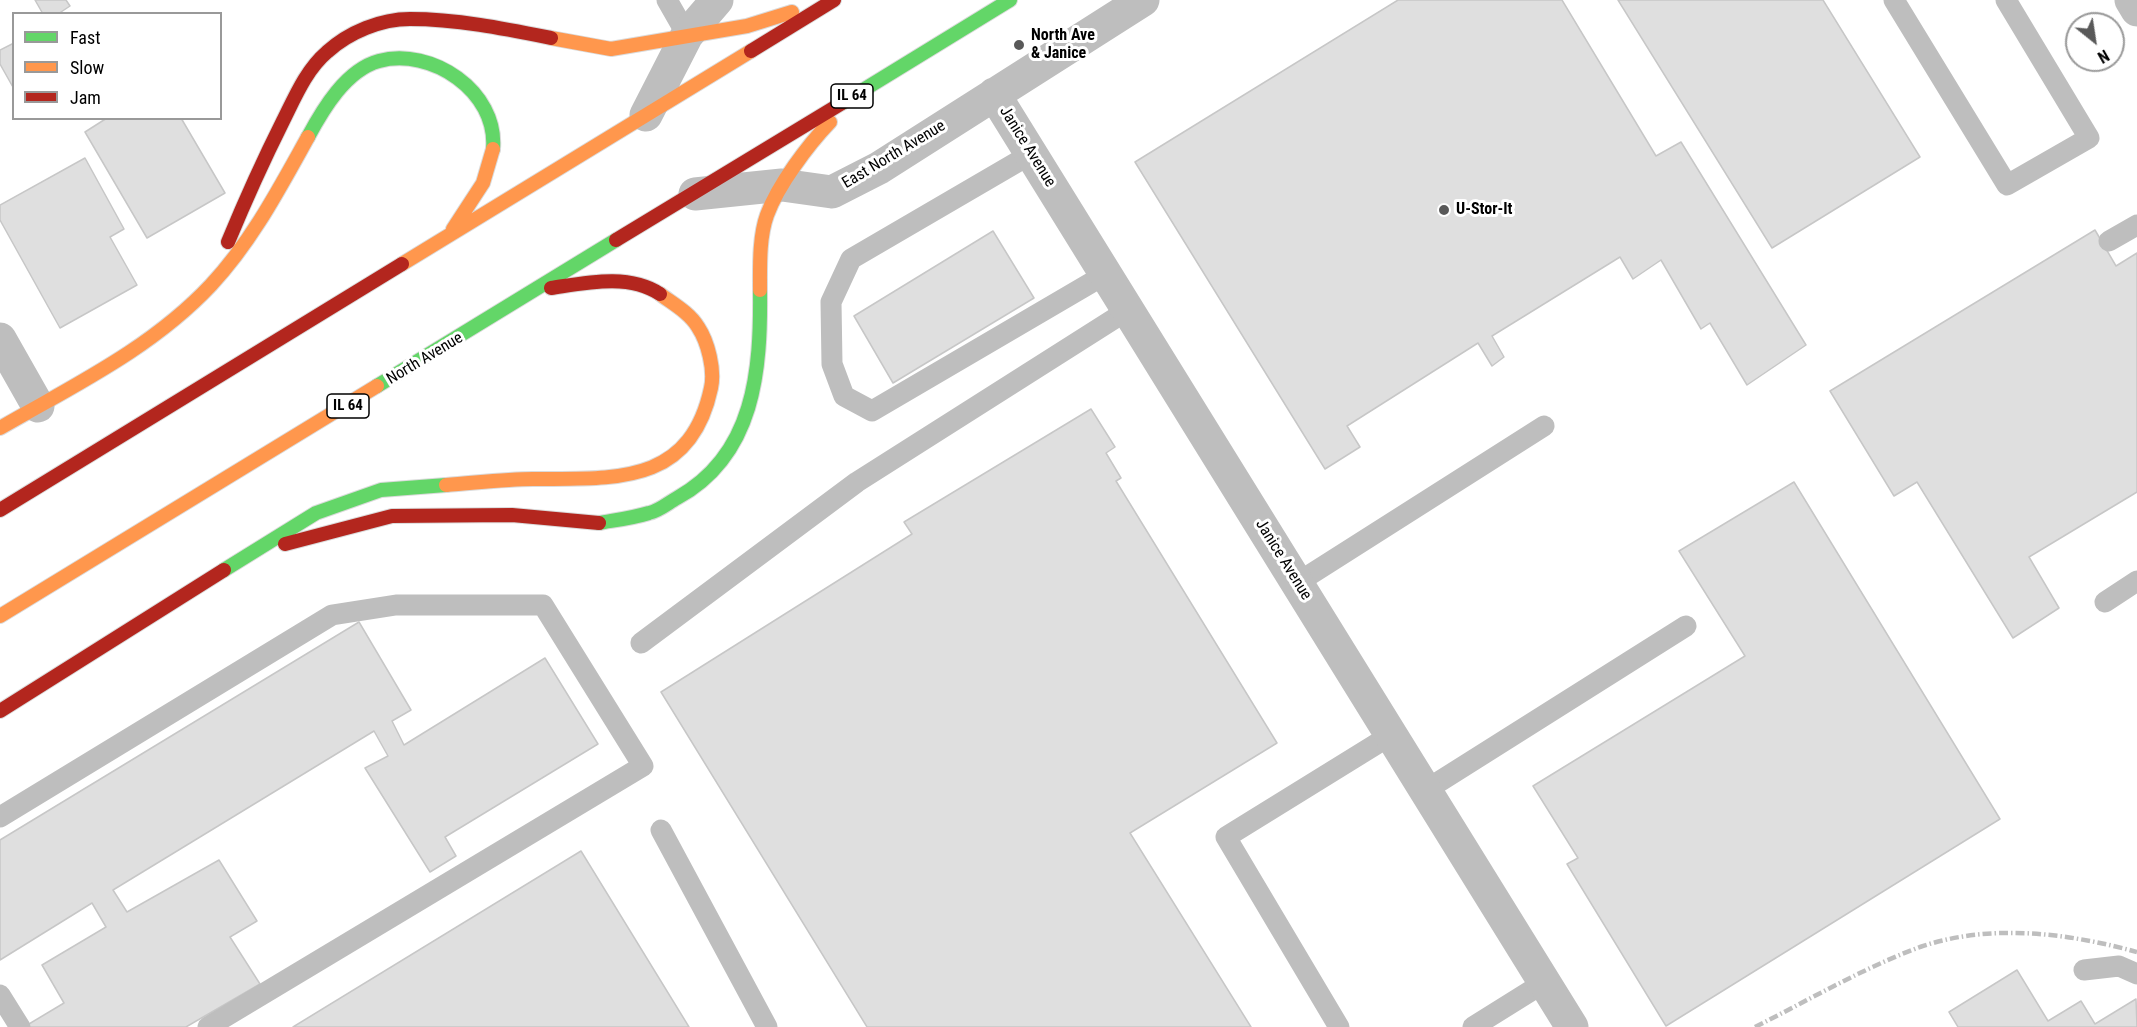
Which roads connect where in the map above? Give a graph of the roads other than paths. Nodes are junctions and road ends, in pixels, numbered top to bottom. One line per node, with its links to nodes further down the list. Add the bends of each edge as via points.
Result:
1 (667, 0): 11 (lane)
2 (717, 0): 11 (street)
3 (828, 0): 11 (main road, via 747,26)
4 (834, 0): 14 (main road)
5 (1010, 0): 13 (main road, IL 64)
6 (1143, 0): 12 (street, East North Avenue)
7 (1894, 0): 8 (lane, via 2007,185 2090,138)
8 (2006, 0)
9 (2131, 0): 10 (street)
10 (2137, 10)
11 (687, 35): 14 (street); 22 (main road, via 610,49 499,28 410,20 380,23 350,35 326,52 305,77 255,177)
12 (994, 93): 15 (street, Janice Avenue); 16 (street, East North Avenue, via 879,168 832,192)
13 (854, 94): 16 (main road, via 805,148); 17 (main road, IL 64)
14 (646, 115): 19 (main road)
15 (1031, 154): 21 (street, Janice Avenue); 21 (lane, via 851,258 831,302 832,363 844,396 872,411)
16 (782, 186): 17 (street, East North Avenue); 30 (main road, via 767,215 760,261 761,335 745,424 723,462 690,491 651,513 599,522 512,515 392,516)
17 (695, 194): 23 (main road, North Avenue / IL 64)
18 (2137, 225): 20 (lane)
19 (449, 236): 22 (main road, via 494,159 489,115 460,77 429,63 400,57 371,65 341,86 314,122 270,207); 29 (main road)
20 (2109, 242)
21 (1106, 274): 24 (street, Janice Avenue)
22 (210, 286): 26 (main road, via 173,321)
23 (537, 291): 30 (main road, via 606,280 651,288 698,326 713,378 702,417 692,437 677,453 652,468 610,479 530,479 381,489 316,513); 34 (main road, North Avenue / IL 64)
24 (1128, 310): 32 (street, Janice Avenue); 36 (lane, via 857,482)
25 (0, 339): 26 (street)
26 (38, 406): 28 (main road)
27 (1544, 426): 32 (lane)
28 (0, 428)
29 (0, 510)
30 (254, 552): 37 (main road)
31 (2137, 581): 33 (lane)
32 (1297, 583): 38 (street, Janice Avenue)
33 (2104, 602)
34 (0, 616)
35 (1686, 626): 39 (lane)
36 (641, 643)
37 (0, 711)
38 (1391, 735): 39 (street, Janice Avenue); 49 (lane, via 1226,837)
39 (1426, 790): 44 (street, Janice Avenue)
40 (0, 817): 47 (lane, via 332,615 396,605 543,605 643,766)
41 (661, 830): 48 (lane)
42 (2084, 970): 43 (lane, via 2119,966)
43 (2137, 974)
44 (1545, 982): 50 (lane); 51 (street, Janice Avenue)
45 (0, 995): 46 (lane)
46 (20, 1027)
47 (208, 1027)
48 (767, 1027)
49 (1339, 1027)
50 (1473, 1027)
51 (1572, 1027)

